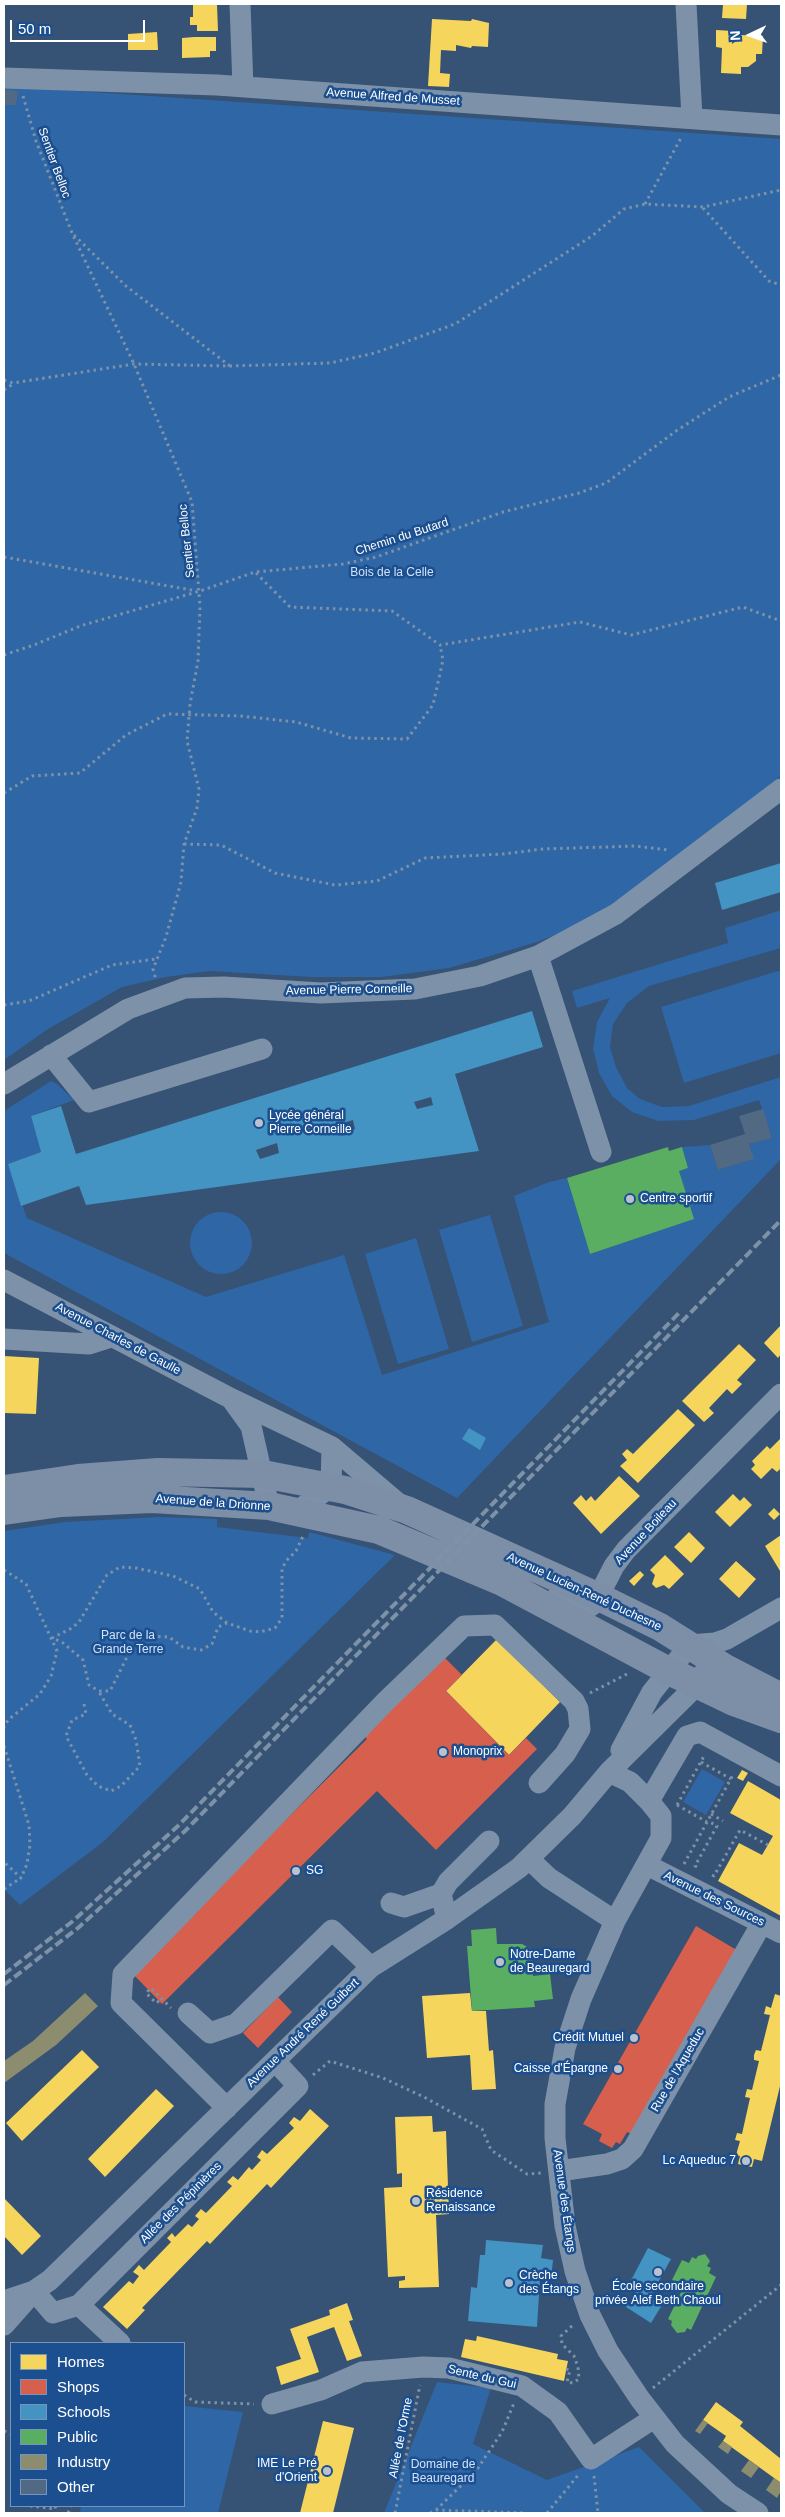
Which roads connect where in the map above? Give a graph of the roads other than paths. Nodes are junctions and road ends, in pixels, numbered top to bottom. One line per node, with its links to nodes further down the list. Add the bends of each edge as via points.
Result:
1 (240, 4): 4 (street)
2 (686, 4): 5 (street)
3 (11, 78): 4 (street, Avenue Alfred de Musset)
4 (243, 87): 5 (street, Avenue Alfred de Musset)
5 (692, 118): 6 (street, Avenue Alfred de Musset)
6 (781, 125)
7 (781, 790): 8 (street, Avenue Pierre Corneille, via 616,914)
8 (538, 956): 10 (street, Avenue Pierre Corneille, via 480,976 415,989 320,993 185,988 128,1009); 12 (street)
9 (262, 1049): 10 (street, via 89,1102)
10 (51, 1055): 11 (street, Avenue Pierre Corneille)
11 (4, 1084)
12 (601, 1152)
13 (4, 1280): 14 (street, Avenue Charles de Gaulle)
14 (111, 1337): 15 (street, via 89,1344); 17 (street, Avenue Charles de Gaulle)
15 (4, 1339)
16 (781, 1394): 28 (street, Avenue Boileau, via 626,1550)
17 (232, 1399): 18 (street, Avenue Charles de Gaulle); 19 (street, Avenue Charles de Gaulle, via 251,1426)
18 (332, 1447): 21 (street); 23 (street, Avenue Charles de Gaulle)
19 (263, 1474): 20 (main road, via 158,1472); 21 (main road); 22 (street, Avenue Charles de Gaulle)
20 (8, 1486)
21 (331, 1487): 23 (main road); 25 (street)
22 (269, 1506): 24 (main road, Avenue de la Drionne, via 152,1499 61,1503); 25 (main road, Avenue de la Drionne)
23 (407, 1510): 28 (main road, Avenue Lucien-René Duchesne)
24 (4, 1512)
25 (300, 1523): 26 (main road, Avenue de la Drionne, via 379,1530)
26 (417, 1545): 27 (main road, Avenue Lucien-René Duchesne)
27 (500, 1581): 28 (street, via 513,1578 523,1581 579,1609 592,1606); 31 (main road, Avenue Lucien-René Duchesne)
28 (599, 1597): 30 (main road, Avenue Lucien-René Duchesne)
29 (781, 1608): 30 (street)
30 (701, 1652): 31 (street, Avenue André René Guibert); 32 (street, Avenue André René Guibert); 33 (main road, Avenue Lucien-René Duchesne)
31 (669, 1671): 32 (main road, Avenue Lucien-René Duchesne); 35 (street, Avenue André René Guibert, via 652,1692)
32 (697, 1685): 34 (main road, Avenue Lucien-René Duchesne); 35 (street, Avenue André René Guibert)
33 (781, 1697)
34 (781, 1719)
35 (608, 1772): 38 (street, via 630,1782); 40 (street, Avenue André René Guibert, via 572,1816)
36 (781, 1776): 38 (street, via 700,1732 687,1736)
37 (539, 1784): 51 (street, via 565,1754 580,1729 578,1709 574,1701 495,1625 464,1626 386,1701 123,1974 121,2003)
38 (662, 1807): 41 (street, Avenue des Étangs, via 661,1838)
39 (489, 1841): 42 (street, via 448,1882)
40 (528, 1859): 44 (street, Avenue André René Guibert); 45 (street, via 549,1878)
41 (647, 1865): 45 (street, Avenue des Étangs); 46 (street, Avenue des Sources)
42 (441, 1894): 43 (street, via 404,1907); 44 (street)
43 (391, 1903)
44 (447, 1919): 48 (street, Avenue André René Guibert)
45 (616, 1921): 52 (street, Avenue des Étangs, via 581,1999 564,2048 556,2104 555,2138)
46 (762, 1923): 47 (street, Avenue des Sources); 52 (street, Rue de l'Aqueduc, via 632,2149 622,2159 607,2164)
47 (781, 1933)
48 (371, 1967): 49 (street, via 332,1930 236,2024 210,2033); 50 (street, Avenue André René Guibert)
49 (188, 2013)
50 (275, 2061): 51 (street, Avenue André René Guibert); 55 (street, Allée des Pépinières, via 298,2086)
51 (227, 2108): 53 (street, Avenue André René Guibert, via 50,2280)
52 (559, 2171): 59 (street, Avenue des Étangs, via 567,2235 590,2315 608,2351)
53 (34, 2291): 54 (street, Avenue André René Guibert); 55 (street, Allée des Pépinières, via 52,2313); 56 (street)
54 (4, 2300)
55 (78, 2305): 57 (street)
56 (4, 2325)
57 (119, 2342)
58 (272, 2404): 59 (street, Sente du Gui, via 321,2390 362,2372 423,2367 449,2368 522,2386 558,2412 591,2458)
59 (654, 2418): 60 (street, Avenue des Étangs, via 692,2461)
60 (758, 2513)

